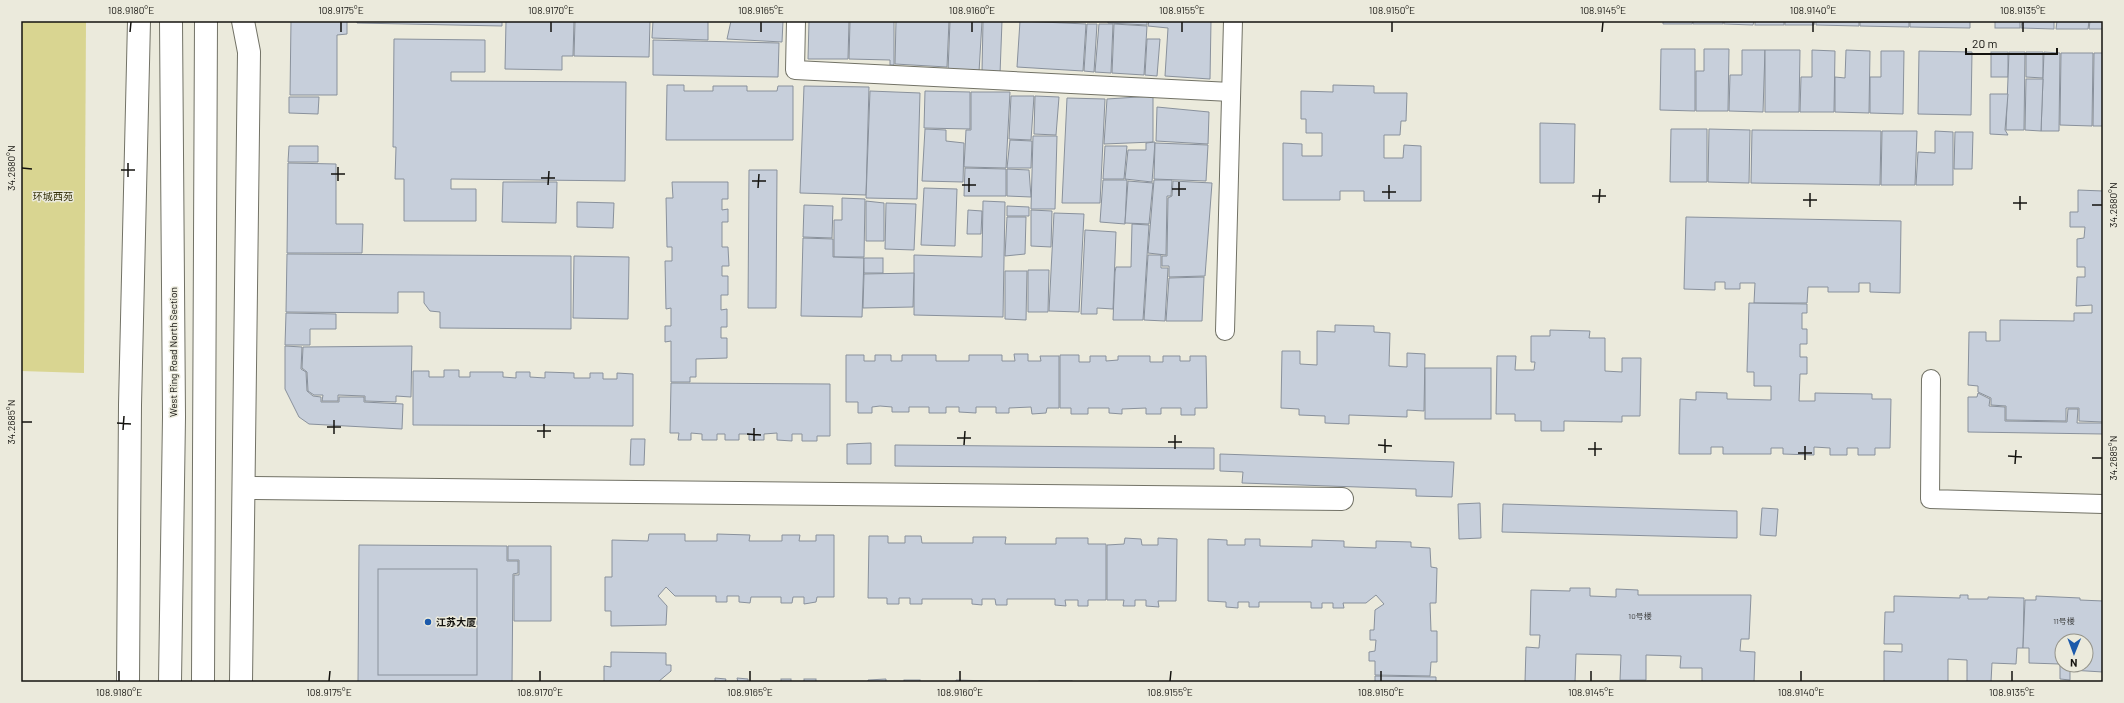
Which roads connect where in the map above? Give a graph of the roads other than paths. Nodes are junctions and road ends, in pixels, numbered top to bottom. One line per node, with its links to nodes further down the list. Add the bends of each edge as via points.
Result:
1 (139, 21): 15 (main road, via 130,405)
2 (171, 21): 16 (main road, West Ring Road North Section, via 174,417)
3 (206, 21): 17 (main road)
4 (243, 21): 8 (main road)
5 (250, 21): 8 (main road)
6 (796, 21): 9 (lane, via 795,70)
7 (1233, 21): 9 (lane)
8 (250, 52): 12 (main road)
9 (1231, 92): 10 (lane)
10 (1224, 331)
11 (1931, 379): 14 (lane, via 1930,499)
12 (244, 488): 13 (main road); 18 (main road)
13 (1342, 499)
14 (2103, 504)
15 (128, 682)
16 (170, 682)
17 (203, 682)
18 (241, 682)

